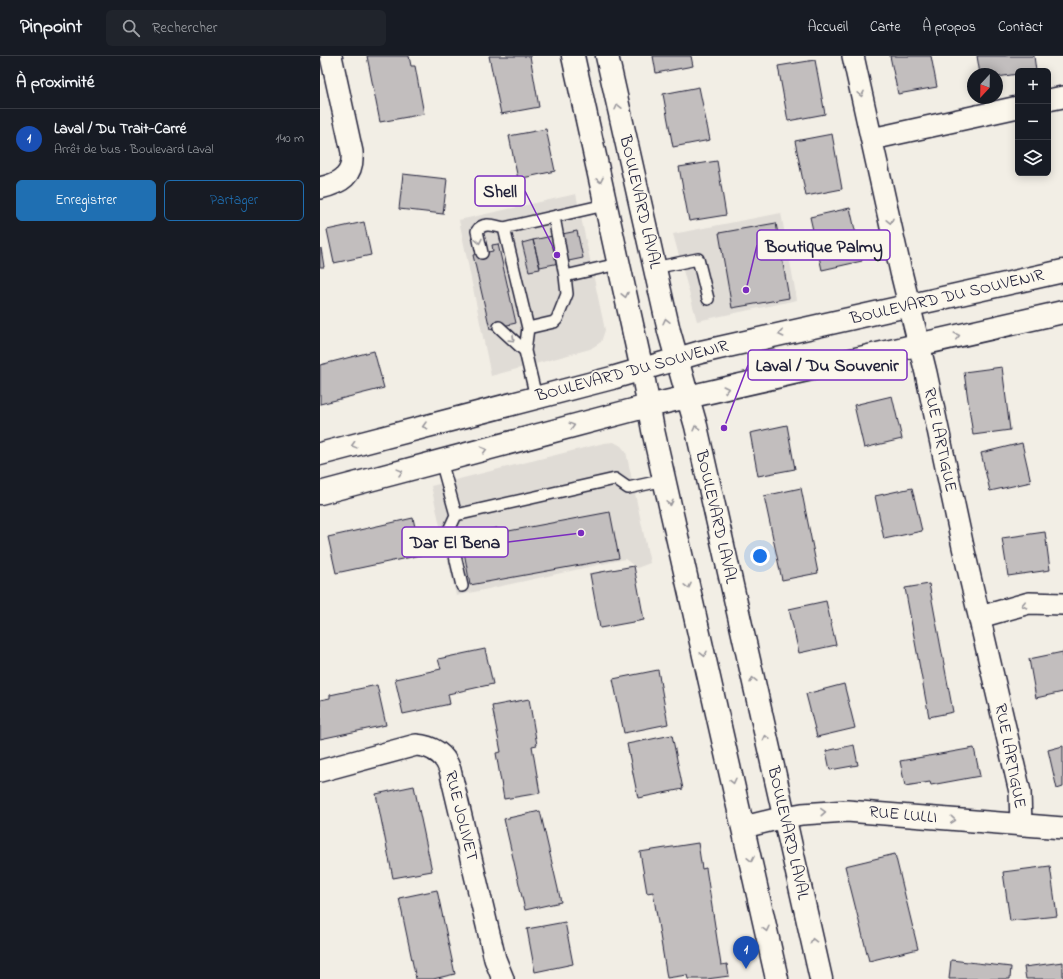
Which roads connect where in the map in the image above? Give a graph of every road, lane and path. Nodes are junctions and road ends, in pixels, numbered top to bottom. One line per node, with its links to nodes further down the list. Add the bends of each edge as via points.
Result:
1 (331, 56): 9 (street, via 352,162 341,180)
2 (573, 56): 10 (street, BOULEVARD LAVAL, one-way to 10)
3 (607, 56): 15 (street, BOULEVARD LAVAL, one-way to 3)
4 (852, 56): 8 (street, RUE LARTIGUE, one-way to 8)
5 (1063, 97): 6 (street)
6 (1051, 99)
7 (1015, 108): 8 (street)
8 (872, 139): 19 (street, RUE LARTIGUE, one-way to 19)
9 (320, 188)
10 (606, 205): 11 (lane); 14 (street, BOULEVARD LAVAL)
11 (554, 217): 12 (lane); 17 (lane)
12 (504, 228): 13 (lane, one-way to 13, via 488,224 478,228); 22 (lane)
13 (482, 253)
14 (618, 264): 17 (lane); 26 (street, BOULEVARD LAVAL, one-way to 26)
15 (654, 268): 18 (lane, via 698,260); 25 (street, BOULEVARD LAVAL, one-way to 15)
16 (1063, 271): 19 (street, BOULEVARD DU SOUVENIR)
17 (566, 276): 22 (lane, via 567,294 558,319)
18 (708, 299)
19 (909, 305): 23 (street, RUE LARTIGUE); 25 (street, BOULEVARD DU SOUVENIR, one-way to 25)
20 (1063, 312): 23 (street, one-way to 20)
21 (499, 327): 24 (lane, one-way to 24)
22 (528, 328): 24 (lane)
23 (919, 344): 28 (street, one-way to 23); 37 (street, RUE LARTIGUE, via 962,546)
24 (525, 351): 27 (lane)
25 (676, 358): 26 (street, BOULEVARD DU SOUVENIR); 28 (street, BOULEVARD LAVAL)
26 (642, 370): 27 (street, BOULEVARD DU SOUVENIR); 29 (street, BOULEVARD LAVAL)
27 (536, 397): 30 (street, BOULEVARD DU SOUVENIR, one-way to 30)
28 (688, 397): 29 (street); 39 (street, BOULEVARD LAVAL, one-way to 28)
29 (648, 406): 31 (street, one-way to 29); 32 (street, BOULEVARD LAVAL)
30 (320, 454)
31 (441, 461): 33 (street, one-way to 31); 34 (lane)
32 (665, 480): 34 (lane, via 628,488 615,479); 41 (street, BOULEVARD LAVAL, one-way to 41)
33 (320, 493)
34 (456, 515): 35 (lane, via 449,530)
35 (462, 586)
36 (1063, 604): 37 (street, one-way to 37, via 1029,603)
37 (980, 617): 40 (street, RUE LARTIGUE, via 1020,792)
38 (320, 770): 43 (street, RUE JOLIVET, via 416,745 427,746 442,756 450,770)
39 (785, 817): 40 (street, RUE LULLI, one-way to 40, via 847,811); 41 (street, RUE LULLI); 45 (street, BOULEVARD LAVAL, one-way to 39)
40 (1021, 825): 42 (street, RUE LULLI)
41 (744, 827): 44 (street, BOULEVARD LAVAL, one-way to 44)
42 (1063, 828)
43 (502, 979)
44 (777, 979)
45 (821, 979)

